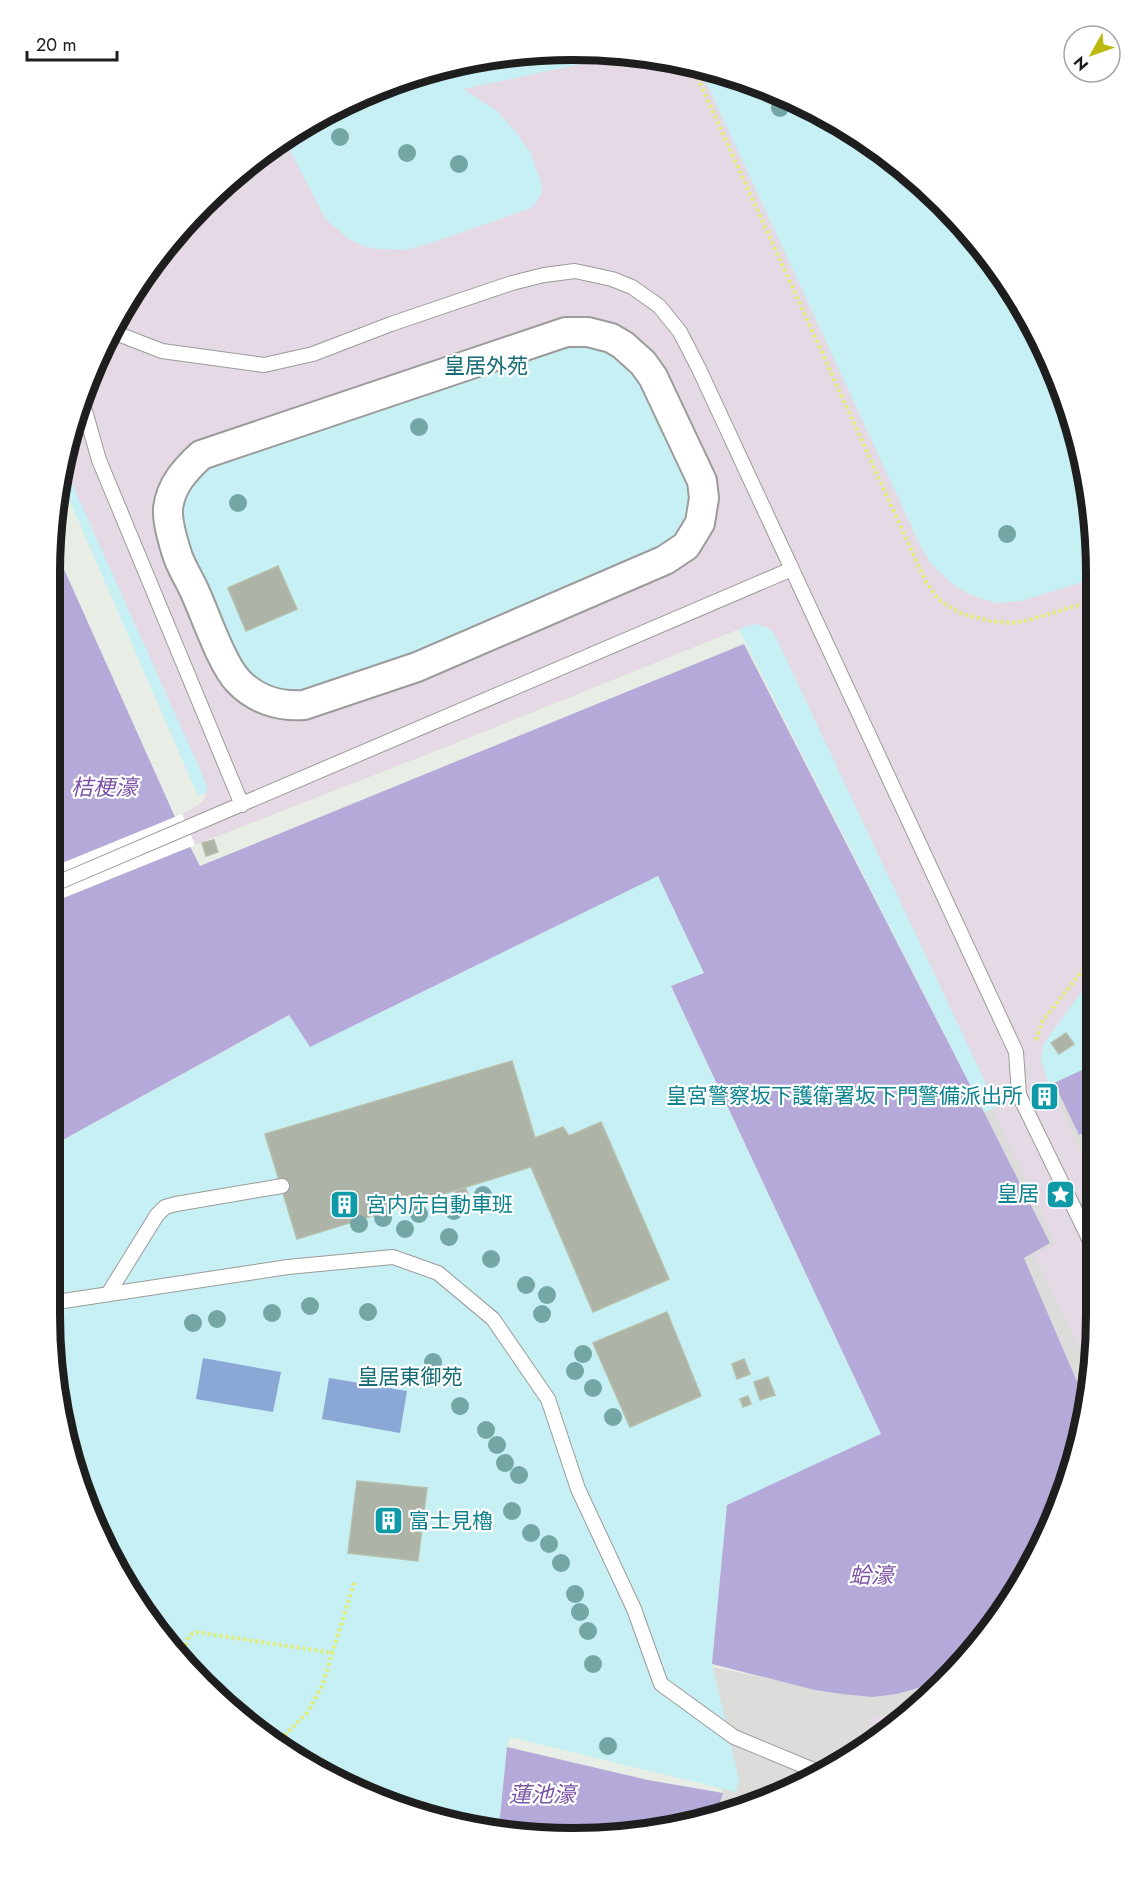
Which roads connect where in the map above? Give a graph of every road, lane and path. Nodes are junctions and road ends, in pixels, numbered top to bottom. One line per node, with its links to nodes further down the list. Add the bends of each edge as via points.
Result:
1 (696, 75): 5 (path, via 926,582 939,600 960,613 1012,623)
2 (119, 334): 4 (lane, via 162,351 264,365 313,354 391,324 544,275 575,271 612,279 632,287 659,306 680,332)
3 (86, 413): 7 (lane, via 99,460)
4 (792, 569): 7 (lane); 12 (lane, via 1016,1052 1019,1095)
5 (1086, 603)
6 (417, 667): 6 (street, via 304,705 269,701 245,688 223,655 178,556 170,529 171,492 183,471 201,455 566,332 588,332 623,345 653,377 702,482 704,510 686,546 665,560)
7 (242, 805): 8 (lane)
8 (60, 882)
9 (1086, 966): 10 (path, via 1042,1020)
10 (1032, 1049)
11 (282, 1186): 13 (lane, via 165,1208)
12 (1086, 1232)
13 (108, 1294): 14 (lane); 19 (lane, via 393,1257 438,1273 493,1319 548,1399 578,1489 634,1609 661,1684 734,1737)
14 (60, 1301)
15 (355, 1581): 17 (path)
16 (185, 1650): 17 (path, via 189,1636 196,1632)
17 (333, 1653): 18 (path, via 322,1686 307,1713)
18 (282, 1738)
19 (811, 1769)

